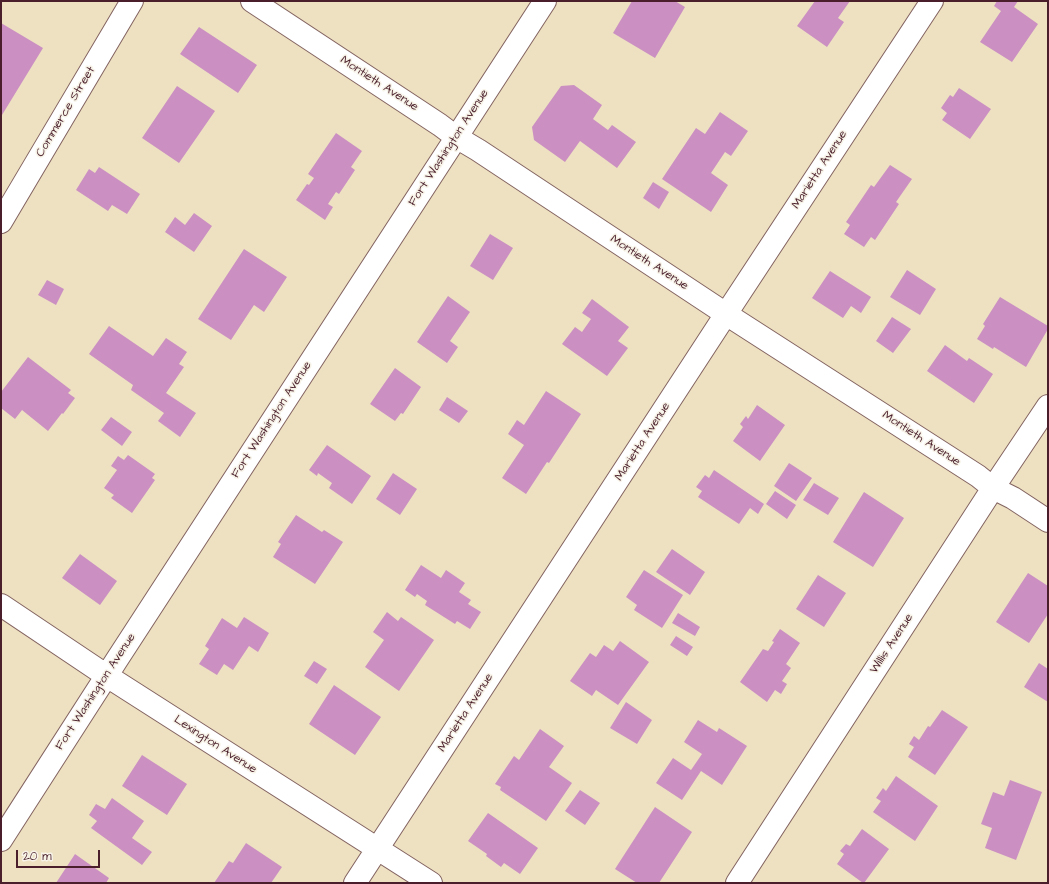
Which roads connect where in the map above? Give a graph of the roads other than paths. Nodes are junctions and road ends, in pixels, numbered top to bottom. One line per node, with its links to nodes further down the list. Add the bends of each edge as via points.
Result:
1 (132, 1): 6 (street, Commerce Street)
2 (252, 1): 5 (street, Montieth Avenue)
3 (545, 1): 5 (street, Fort Washington Avenue)
4 (932, 1): 7 (street, Marietta Avenue)
5 (456, 137): 7 (street, Montieth Avenue); 12 (street, Fort Washington Avenue)
6 (1, 222)
7 (726, 314): 9 (street, Montieth Avenue); 14 (street, Marietta Avenue)
8 (1048, 406): 9 (street, Willis Avenue)
9 (993, 488): 10 (street, Montieth Avenue); 17 (street, Willis Avenue)
10 (1048, 521)
11 (1, 605): 12 (street, Lexington Avenue)
12 (107, 676): 13 (street, Fort Washington Avenue); 14 (street, Lexington Avenue)
13 (1, 840)
14 (377, 848): 15 (street, Marietta Avenue); 16 (street, Lexington Avenue)
15 (355, 883)
16 (431, 883)
17 (737, 883)

